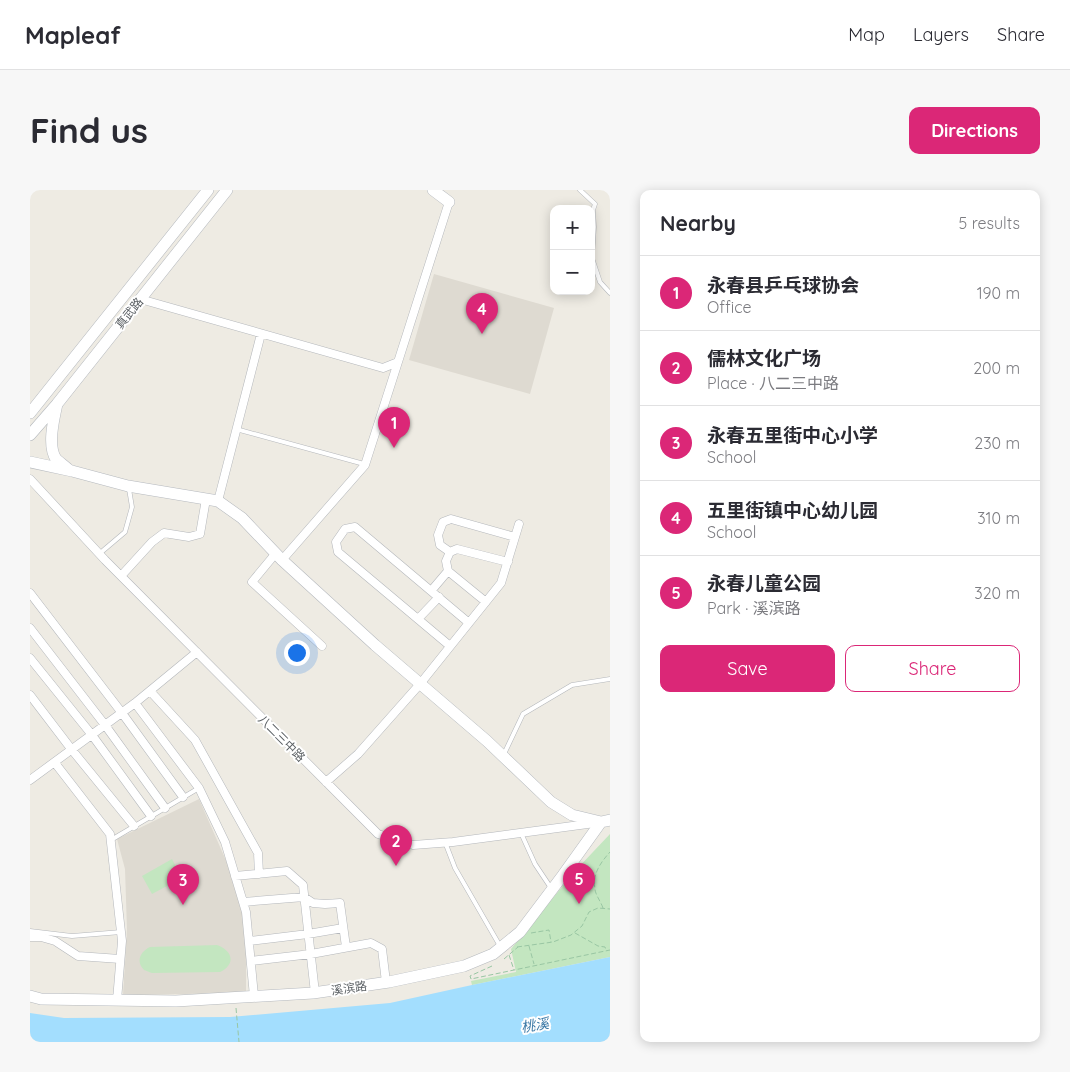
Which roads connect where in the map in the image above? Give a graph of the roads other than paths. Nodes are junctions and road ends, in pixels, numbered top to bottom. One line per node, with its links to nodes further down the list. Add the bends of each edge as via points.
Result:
1 (208, 190): 11 (main road, 真武路)
2 (227, 190): 7 (main road, 真武路)
3 (433, 190): 5 (main road)
4 (580, 190): 6 (lane, via 595,204 592,258 600,282)
5 (449, 202): 9 (street)
6 (610, 293)
7 (140, 299): 8 (street); 10 (main road, 真武路)
8 (261, 334): 9 (street, via 383,368); 12 (street)
9 (398, 362): 15 (street)
10 (57, 404): 13 (main road, 真武路); 16 (main road, via 52,447 56,459)
11 (30, 413)
12 (236, 429): 15 (lane); 20 (street)
13 (30, 435)
14 (30, 462): 16 (main road)
15 (365, 465): 25 (street)
16 (72, 471): 18 (main road)
17 (30, 479): 24 (street, 八二三中路)
18 (128, 486): 19 (main road); 24 (lane, via 132,507 125,532)
19 (206, 499): 20 (main road); 28 (street, via 200,534 189,537 164,533)
20 (218, 501): 25 (main road, via 242,518)
21 (519, 524): 22 (street)
22 (515, 537): 23 (street, via 451,520 442,522 438,535 440,545); 26 (street)
23 (450, 552): 26 (street, via 457,549); 27 (street, via 446,562)
24 (100, 554): 28 (street, 八二三中路)
25 (279, 556): 36 (street, via 252,582); 41 (main road)
26 (508, 562): 32 (street, via 501,583)
27 (448, 571): 29 (street); 32 (street)
28 (121, 576): 38 (street, 八二三中路)
29 (431, 591): 31 (street); 33 (street, via 355,527 345,529 336,542 338,552)
30 (30, 593): 45 (street)
31 (438, 597): 33 (street); 34 (street)
32 (486, 602): 34 (street)
33 (418, 619): 37 (street)
34 (470, 623): 37 (street)
35 (30, 628): 46 (street)
36 (322, 646)
37 (450, 646): 41 (street)
38 (197, 652): 42 (street); 52 (street, 八二三中路)
39 (30, 658): 47 (street)
40 (610, 679): 49 (lane, via 572,684 523,714)
41 (420, 684): 49 (main road); 52 (street, via 358,754)
42 (150, 691): 44 (street); 62 (street, via 195,740 258,853)
43 (30, 695): 48 (street)
44 (135, 703): 45 (street); 53 (street)
45 (122, 713): 46 (street); 54 (street)
46 (105, 726): 47 (street); 55 (street)
47 (92, 735): 48 (street); 56 (street)
48 (72, 750): 50 (street); 58 (street)
49 (503, 756): 57 (main road, via 551,802 572,816)
50 (55, 762): 51 (street); 60 (street, via 110,834)
51 (30, 780)
52 (326, 782): 61 (street, 八二三中路, via 378,834 413,845)
53 (199, 788): 54 (lane); 63 (street, via 225,842)
54 (183, 797): 55 (lane)
55 (165, 808): 56 (lane)
56 (151, 816): 58 (lane)
57 (606, 821): 59 (street, 八二三中路); 64 (main road, 溪滨路)
58 (134, 826): 60 (lane)
59 (521, 833): 61 (street, 八二三中路); 64 (lane, via 535,864)
60 (111, 840): 69 (street)
61 (445, 842): 74 (lane, via 455,868)
62 (259, 874): 63 (street); 65 (street, via 287,871 303,885)
63 (235, 876): 66 (street)
64 (552, 890): 74 (main road, 溪滨路)
65 (304, 897): 66 (street); 67 (street, via 314,903 340,903); 70 (street)
66 (243, 902): 72 (street)
67 (343, 928): 70 (street); 73 (street)
68 (30, 931): 69 (lane, via 72,936)
69 (121, 932): 76 (street)
70 (308, 934): 72 (street); 75 (street)
71 (30, 936): 76 (street, via 55,941 78,956)
72 (249, 941): 77 (street)
73 (346, 947): 75 (street); 78 (street, via 371,943 382,949)
74 (509, 948): 78 (main road, 溪滨路, via 464,966)
75 (311, 954): 77 (street); 79 (street)
76 (120, 959): 82 (street)
77 (251, 962): 81 (street)
78 (386, 982): 79 (main road, 溪滨路)
79 (315, 993): 81 (main road, 溪滨路)
80 (30, 996): 82 (main road, 溪滨路)
81 (254, 996): 82 (main road, 溪滨路, via 176,1001)
82 (117, 1000)

